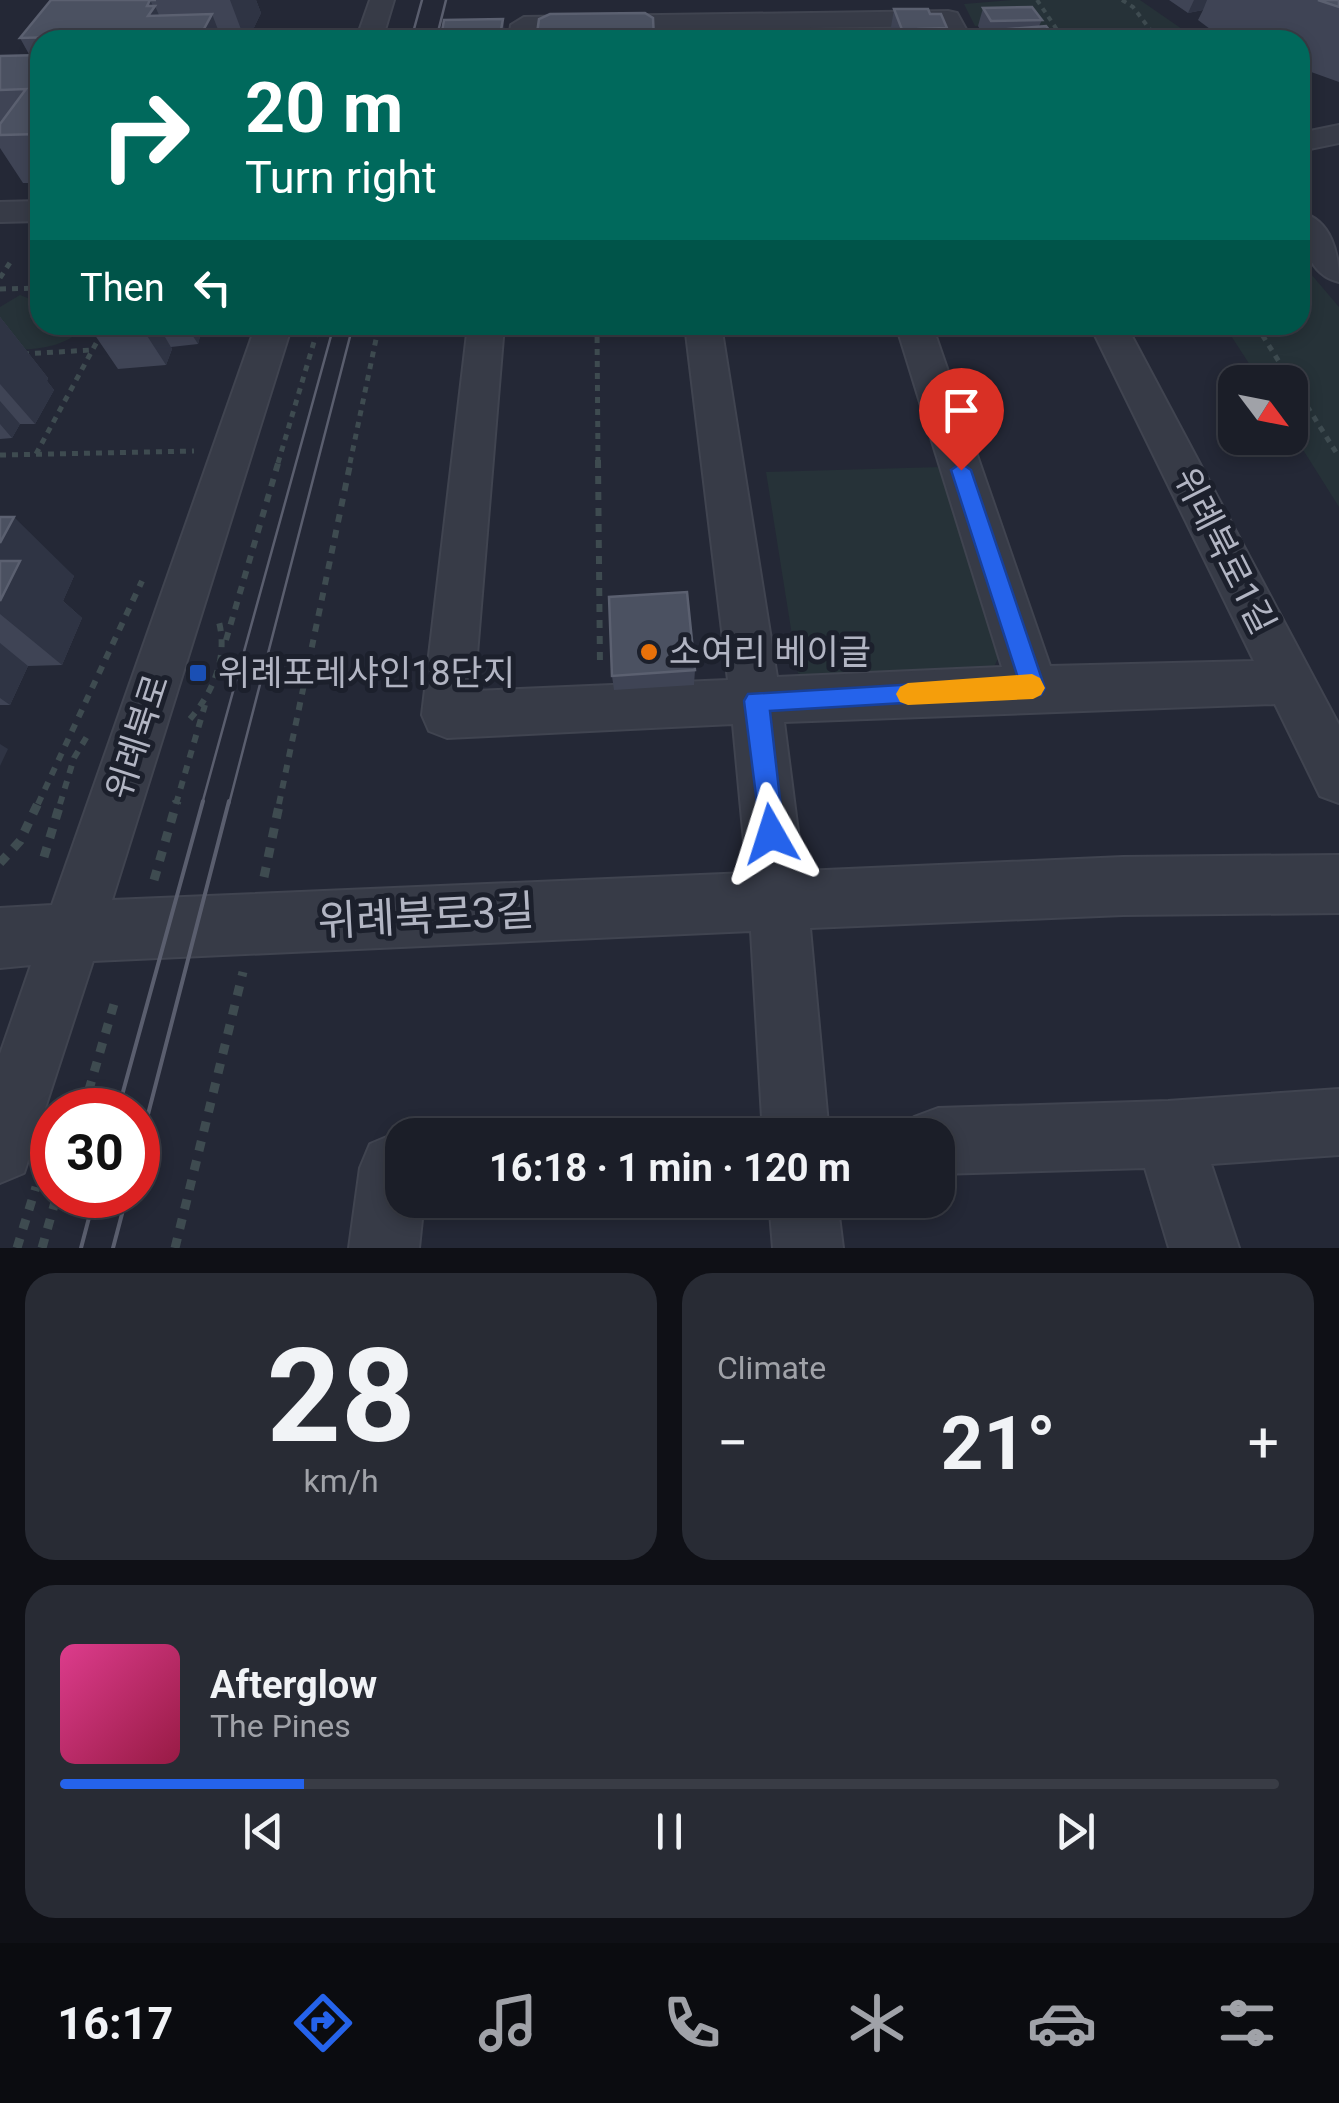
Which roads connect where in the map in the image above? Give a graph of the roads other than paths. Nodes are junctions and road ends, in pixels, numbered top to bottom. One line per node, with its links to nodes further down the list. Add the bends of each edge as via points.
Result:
1 (382, 0): 2 (street)
2 (372, 30)
3 (523, 30): 4 (street)
4 (650, 30)
5 (821, 30): 6 (street, via 948,18)
6 (954, 30)
7 (1339, 134): 8 (street)
8 (1310, 140)
9 (30, 211): 10 (street)
10 (0, 212)
11 (1310, 235): 12 (street)
12 (1339, 272)
13 (271, 335): 24 (street, 위례북로)
14 (485, 335): 20 (street, via 447,714)
15 (704, 335): 20 (street)
16 (917, 335): 19 (street)
17 (1113, 335): 18 (street, 위례북로1길)
18 (1291, 682): 19 (street); 21 (street, 위례북로1길)
19 (1033, 688): 20 (street)
20 (756, 701): 23 (street)
21 (1339, 778)
22 (1339, 884): 23 (street, 위례북로3길)
23 (778, 900): 24 (street, 위례북로3길); 26 (street)
24 (73, 932): 25 (street, 위례북로3길); 30 (street, 위례북로)
25 (0, 938)
26 (795, 1118)
27 (1339, 1122): 28 (street)
28 (1168, 1134): 29 (street); 35 (street)
29 (955, 1140)
30 (0, 1149)
31 (388, 1218): 33 (street)
32 (804, 1218): 34 (street)
33 (384, 1248)
34 (808, 1248)
35 (1204, 1248)

